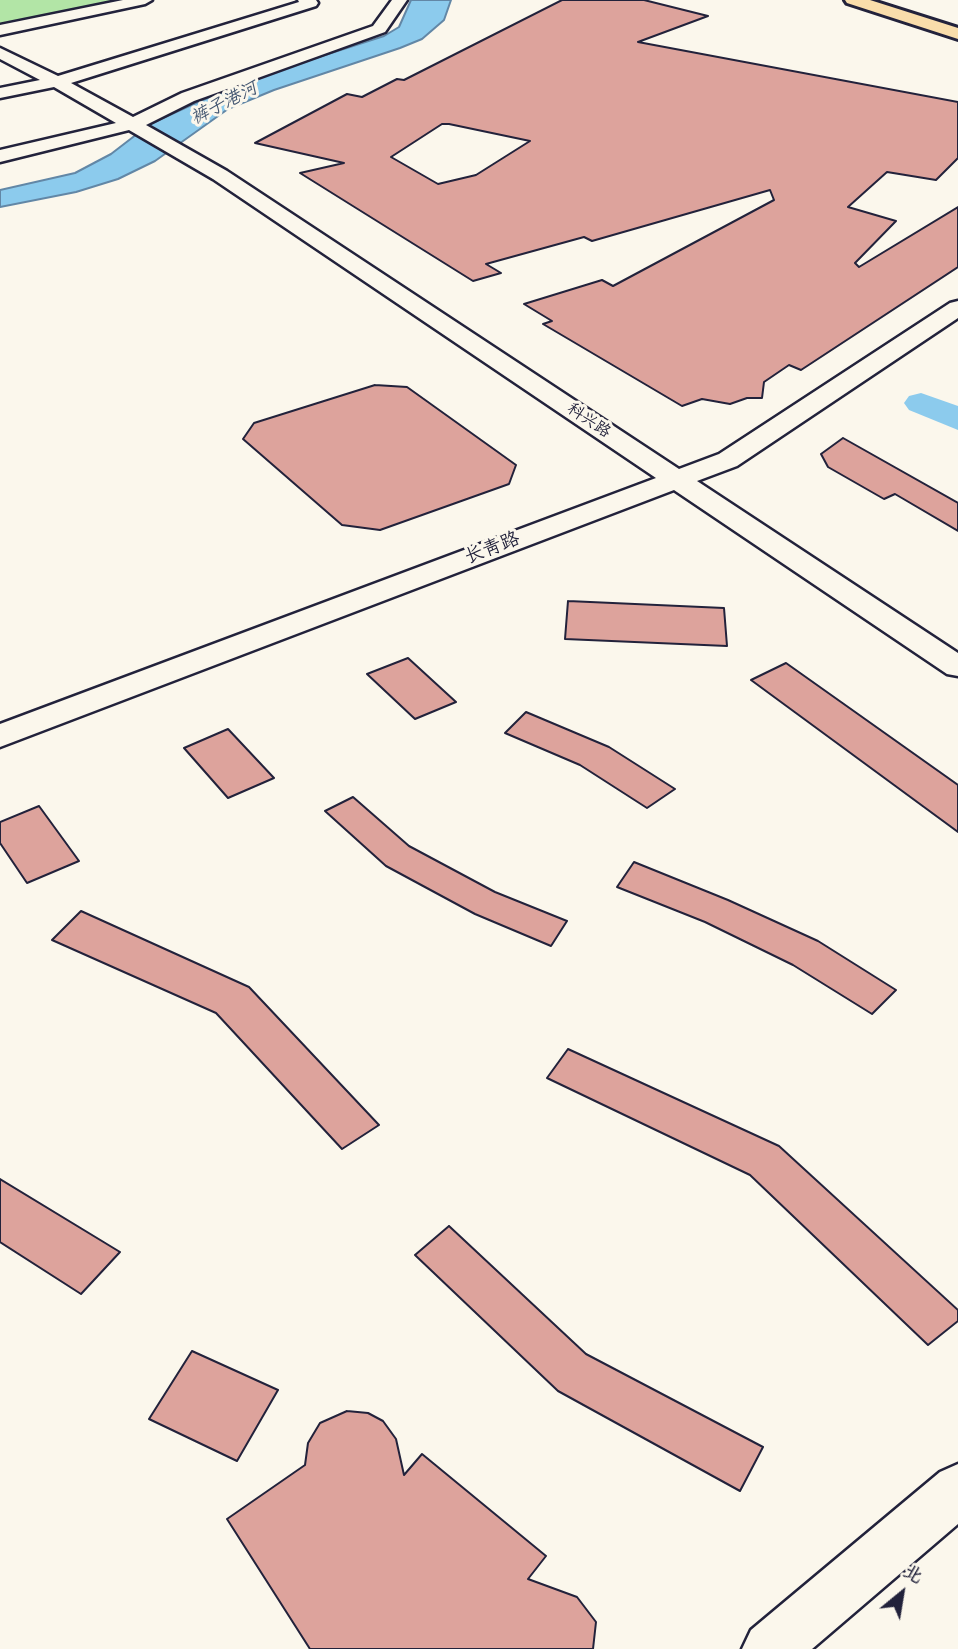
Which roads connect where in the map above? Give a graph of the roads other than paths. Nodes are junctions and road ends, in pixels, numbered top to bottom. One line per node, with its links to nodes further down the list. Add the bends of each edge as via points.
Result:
1 (145, 0): 7 (street)
2 (305, 0): 10 (street, via 311,3)
3 (400, 0): 12 (street, via 379,29 188,97)
4 (853, 0): 8 (main road)
5 (890, 0): 6 (main road)
6 (958, 22)
7 (0, 30)
8 (958, 34)
9 (0, 53): 10 (street, 科兴路)
10 (55, 82): 11 (street); 12 (street, 科兴路)
11 (0, 93)
12 (137, 126): 13 (street); 15 (street, 科兴路, via 220,175)
13 (0, 156)
14 (958, 308): 15 (street, 长青路, via 728,460)
15 (676, 480): 16 (street, 科兴路); 17 (street, 长青路)
16 (958, 667)
17 (0, 736)
18 (958, 1490): 19 (street)
19 (770, 1649)

